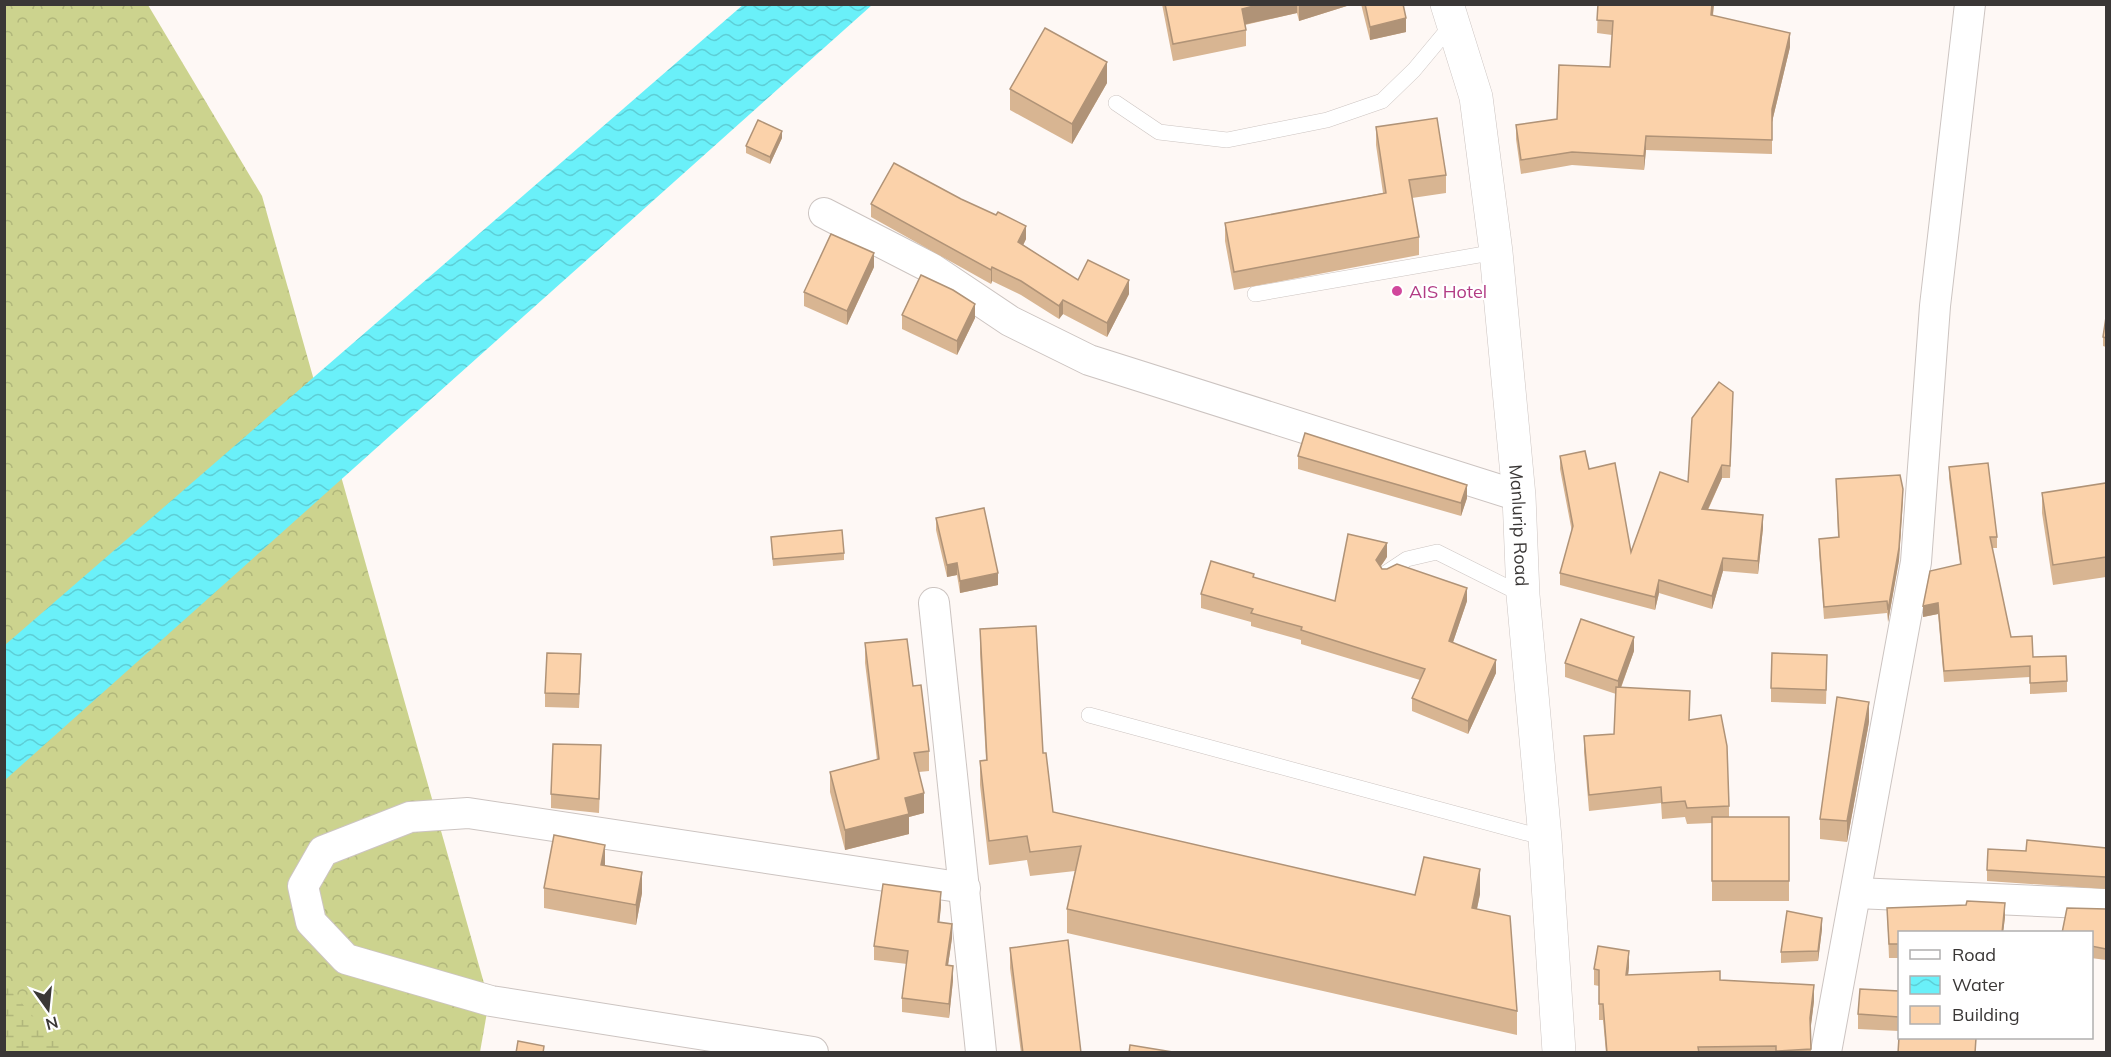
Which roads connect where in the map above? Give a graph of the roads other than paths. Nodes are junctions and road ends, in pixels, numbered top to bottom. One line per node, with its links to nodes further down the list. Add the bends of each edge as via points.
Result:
1 (1970, 4): 14 (street, via 1935,306 1916,562)
2 (1450, 13): 3 (lane, via 1414,70 1382,101 1327,120 1227,140 1159,132); 5 (main road, Manlurip Road, via 1476,97)
3 (1116, 103)
4 (824, 213): 7 (street, via 930,268 1010,321 1089,360)
5 (1496, 252): 6 (lane); 7 (main road, Manlurip Road)
6 (1255, 294)
7 (1519, 496): 9 (main road, Manlurip Road)
8 (1386, 573): 9 (lane, via 1407,559 1437,552)
9 (1523, 595): 12 (main road, Manlurip Road)
10 (934, 603): 13 (street)
11 (1089, 715): 12 (lane)
12 (1545, 838): 18 (main road, Manlurip Road)
13 (965, 888): 16 (street, via 468,813 410,817 323,851 303,886 311,922 346,959 491,1001); 17 (street)
14 (1856, 893): 15 (street); 19 (street)
15 (2106, 904)
16 (813, 1053)
17 (981, 1053)
18 (1558, 1053)
19 (1826, 1053)

